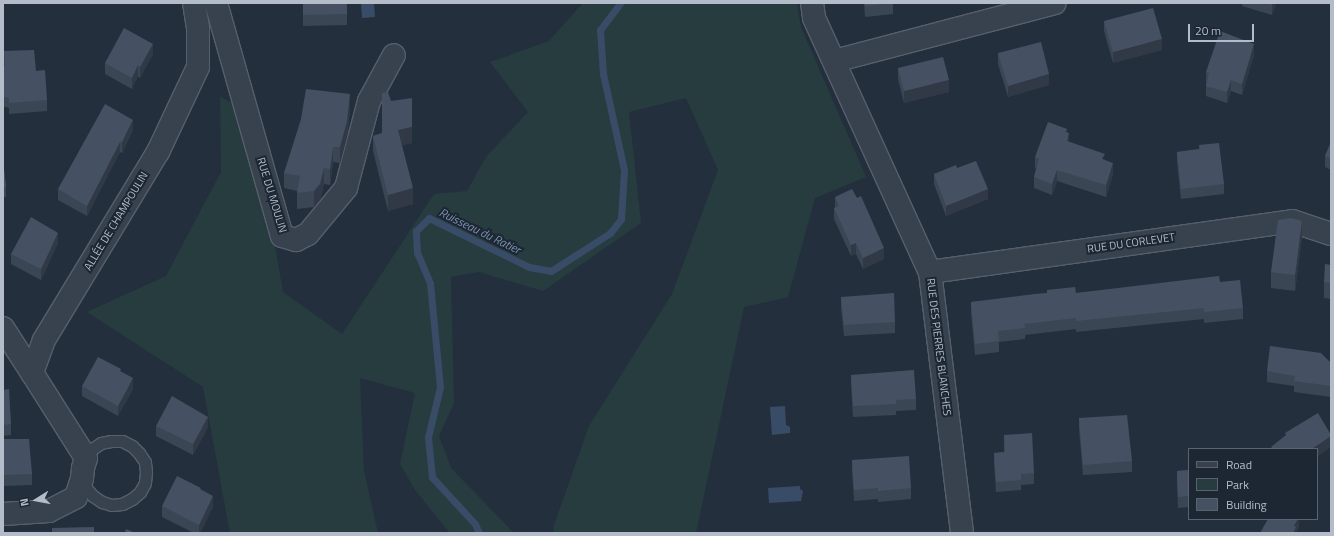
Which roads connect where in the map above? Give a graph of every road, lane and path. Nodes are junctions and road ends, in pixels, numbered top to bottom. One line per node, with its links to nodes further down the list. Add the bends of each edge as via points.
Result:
1 (194, 3): 10 (street, ALLÉE DE CHAMPOULIN, via 198,28 198,67 158,152 44,340)
2 (216, 3): 5 (street, RUE DU MOULIN, via 282,236 296,240 308,234 346,188 369,101)
3 (812, 3): 6 (street, RUE DES PIERRES BLANCHES, via 814,18)
4 (1055, 3): 6 (street)
5 (394, 55)
6 (834, 61): 8 (street, RUE DES PIERRES BLANCHES)
7 (1331, 234): 8 (street, RUE DU CORLEVET, via 1292,221)
8 (930, 272): 13 (street, RUE DES PIERRES BLANCHES)
9 (3, 328): 10 (street)
10 (32, 373): 11 (street)
11 (84, 468): 11 (lane, via 86,488 102,502 112,505 132,499 145,483 144,462 139,453 127,444 111,441 101,443 92,449); 12 (street, via 76,497 49,511)
12 (3, 514)
13 (962, 533)

